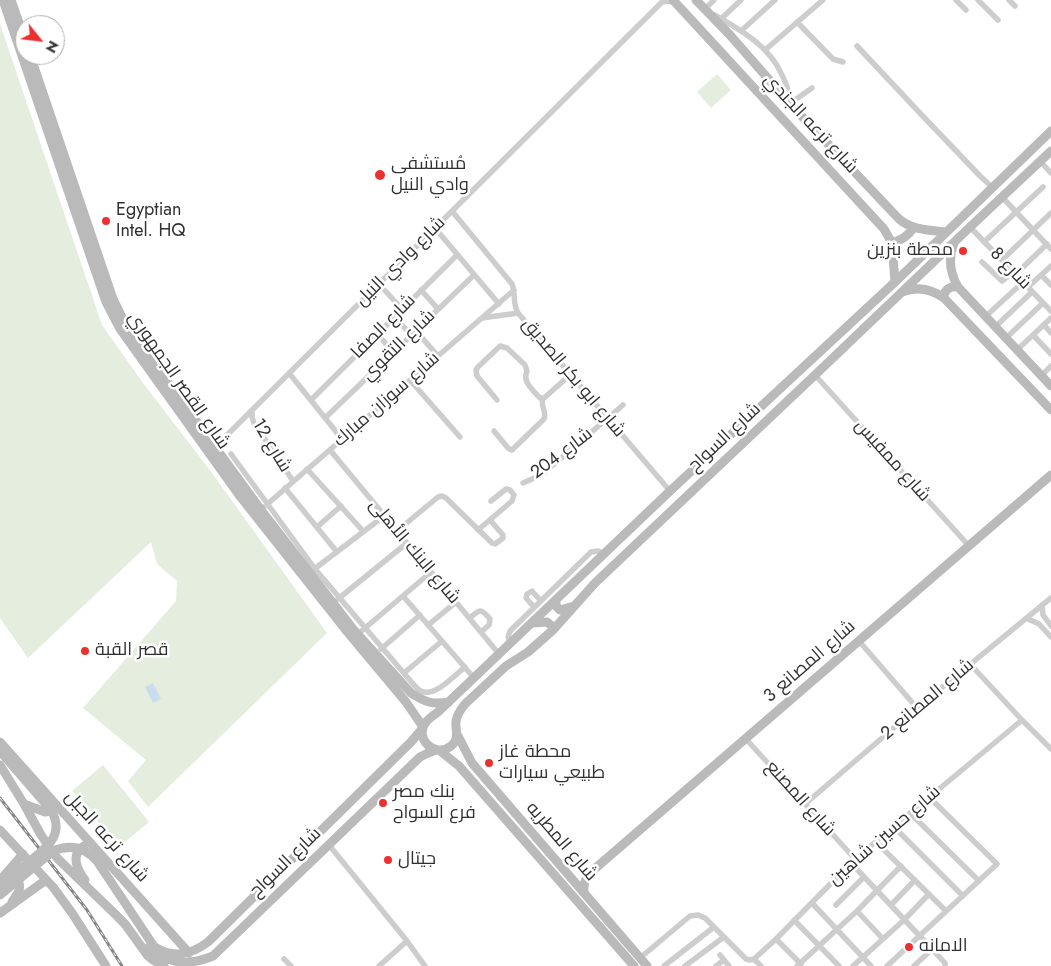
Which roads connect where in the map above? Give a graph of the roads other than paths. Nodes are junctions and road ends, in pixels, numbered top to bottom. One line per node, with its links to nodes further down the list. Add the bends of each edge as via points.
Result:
1 (3, 0): 39 (main road, شارع القصر الجمهوري)
2 (12, 0): 15 (main road)
3 (696, 0): 13 (main road, شارع ترعه الجندي)
4 (714, 0): 13 (street)
5 (741, 0): 16 (street)
6 (775, 0): 19 (street)
7 (823, 0): 18 (street)
8 (956, 0): 14 (street)
9 (978, 0): 17 (street)
10 (1009, 0): 12 (street)
11 (675, 1): 28 (main road, شارع ترعه الجندي); 36 (street, شارع وادي النيل, via 662,2)
12 (1015, 6)
13 (705, 9): 16 (street); 25 (main road, شارع ترعه الجندي)
14 (966, 10)
15 (17, 15)
16 (721, 19): 19 (street)
17 (998, 20)
18 (797, 22): 21 (street); 22 (street, via 833,59)
19 (741, 31): 21 (street)
20 (857, 46): 34 (street)
21 (766, 50): 25 (street, via 782,74)
22 (843, 62)
23 (33, 65): 39 (main road, شارع القصر الجمهوري)
24 (812, 88): 25 (street)
25 (792, 104): 26 (main road, شارع ترعه الجندي)
26 (809, 124): 28 (main road); 40 (main road, شارع ترعه الجندي, via 899,219)
27 (1051, 130): 29 (main road, شارع السواح)
28 (797, 134): 48 (main road, شارع ترعه الجندي, via 884,229)
29 (1047, 141): 34 (main road, شارع السواح)
30 (1051, 151): 31 (main road, شارع السواح)
31 (1040, 161): 32 (street); 35 (main road, شارع السواح)
32 (1051, 173)
33 (1043, 186): 37 (street)
34 (992, 187): 44 (main road, شارع السواح)
35 (1002, 196): 37 (street); 41 (main road, شارع السواح)
36 (452, 211): 42 (street, شارع وادي النيل); 63 (street, شارع ابو بكر الصديق)
37 (1016, 212): 43 (street); 47 (street)
38 (1051, 213): 43 (street)
39 (84, 227): 45 (main road, شارع القصر الجمهوري)
40 (914, 227): 44 (main road, شارع ترعه الجندي); 48 (main road, via 902,239)
41 (970, 227): 46 (main road, شارع السواح); 47 (street, شارع 8)
42 (435, 228): 50 (street); 59 (street, شارع وادي النيل)
43 (1033, 230): 49 (street); 51 (street)
44 (946, 232): 57 (main road, شارع السواح)
45 (89, 240): 109 (main road, شارع القصر الجمهوري, via 126,325); 164 (main road, شارع القصر الجمهوري, via 106,302 128,342 239,496)
46 (954, 242): 61 (main road, via 950,265); 65 (main road, شارع السواح)
47 (984, 242): 51 (street, شارع 8)
48 (892, 243): 57 (main road, شارع ترعه الجندي)
49 (1049, 247): 54 (street)
50 (457, 255): 55 (street); 62 (street, شارع الصفا)
51 (1002, 260): 54 (street, شارع 8)
52 (982, 262): 54 (street, via 1002,281)
53 (1051, 266): 56 (street)
54 (1014, 273): 58 (street, شارع 8)
55 (474, 275): 68 (street); 69 (street, شارع التقوي)
56 (1041, 275): 60 (street); 64 (street)
57 (895, 282): 84 (main road, شارع السواح)
58 (1023, 282): 64 (street, شارع 8); 74 (street)
59 (378, 284): 70 (street); 91 (street, شارع وادي النيل)
60 (1051, 285)
61 (958, 287): 66 (main road, via 948,288); 74 (main road)
62 (421, 290): 69 (street); 70 (street, شارع الصفا)
63 (514, 290): 68 (street, شارع سوزان مبارك); 72 (street, شارع ابو بكر الصديق)
64 (1030, 290): 67 (street, شارع 8); 78 (street)
65 (900, 294): 66 (main road, via 922,289); 89 (main road, شارع السواح)
66 (944, 298): 103 (main road)
67 (1043, 303): 71 (street, شارع 8); 83 (street)
68 (499, 304): 75 (street, شارع سوزان مبارك)
69 (438, 309): 79 (street, شارع التقوي)
70 (402, 310): 73 (street, شارع الصفا)
71 (1051, 311)
72 (518, 313): 75 (street); 93 (street, شارع ابو بكر الصديق)
73 (395, 317): 79 (street); 81 (street, شارع الصفا)
74 (985, 317): 78 (main road)
75 (482, 318): 88 (street, شارع سوزان مبارك)
76 (1051, 318): 77 (street)
77 (1044, 325): 80 (street); 82 (street)
78 (995, 327): 83 (main road)
79 (414, 333): 86 (street, شارع التقوي); 88 (street)
80 (1051, 333)
81 (378, 334): 86 (street); 99 (street, شارع الصفا)
82 (1033, 335): 85 (street); 87 (street)
83 (1006, 338): 85 (main road)
84 (821, 350): 89 (main road, via 823,358); 92 (main road, شارع السواح)
85 (1018, 350): 95 (main road)
86 (393, 353): 104 (street, شارع التقوي)
87 (1051, 354)
88 (438, 356): 96 (street, شارع سوزان مبارك)
89 (836, 356): 94 (main road, شارع السواح)
90 (1051, 366): 95 (street)
91 (289, 373): 99 (street); 102 (street, شارع وادي النيل)
92 (797, 374): 94 (main road, via 810,368); 117 (main road, شارع السواح)
93 (570, 375): 98 (street); 105 (street, شارع ابو بكر الصديق)
94 (815, 375): 128 (street, شارع ممفيس); 140 (main road, شارع السواح)
95 (1041, 376): 97 (main road)
96 (410, 380): 107 (street); 108 (street, شارع سوزان مبارك)
97 (1051, 386)
98 (543, 399): 100 (street, via 526,380 526,365 502,346 476,370 477,376); 106 (street, via 544,419 512,450)
99 (311, 400): 104 (street)
100 (497, 400)
101 (623, 405): 105 (street, شارع 204)
102 (252, 410): 109 (street, شارع وادي النيل); 114 (street, شارع 12, via 254,423)
103 (1051, 410)
104 (325, 418): 108 (street)
105 (608, 419): 115 (street, شارع 204, via 546,471); 117 (street, شارع ابو بكر الصديق)
106 (494, 431)
107 (460, 436)
108 (342, 439): 110 (street, شارع سوزان مبارك)
109 (215, 447): 120 (main road, شارع القصر الجمهوري)
110 (330, 450): 112 (street, شارع سوزان مبارك); 121 (street, شارع البنك الأهلى)
111 (230, 454): 120 (street)
112 (307, 469): 114 (street, شارع سوزان مبارك); 119 (street)
113 (1051, 475): 128 (main road, شارع المصانع 3)
114 (293, 481): 116 (street, شارع سوزان مبارك)
115 (523, 482)
116 (285, 488): 120 (street, شارع سوزان مبارك); 123 (street)
117 (670, 491): 130 (main road, شارع السواح)
118 (490, 501): 122 (street, via 506,489 514,495 513,500)
119 (341, 506): 123 (street); 125 (street)
120 (264, 507): 131 (main road, شارع القصر الجمهوري)
121 (384, 516): 125 (street); 126 (street, شارع البنك الأهلى)
122 (490, 520): 124 (street); 124 (street, via 503,538 492,543)
123 (317, 527): 129 (street)
124 (478, 530): 126 (street, via 442,496)
125 (363, 531): 129 (street)
126 (398, 531): 127 (street, شارع البنك الأهلى)
127 (407, 543): 132 (street, شارع البنك الأهلى); 136 (street)
128 (969, 546): 153 (main road, شارع المصانع 3)
129 (337, 552): 131 (street)
130 (605, 554): 135 (main road, شارع السواح); 137 (street, via 592,552)
131 (312, 571): 136 (main road, شارع القصر الجمهوري)
132 (431, 572): 133 (street); 138 (street, شارع البنك الأهلى)
133 (404, 596): 142 (street); 149 (street)
134 (1051, 598): 139 (street, شارع المصانع 2)
135 (556, 600): 140 (main road, via 558,609); 145 (main road, شارع السواح)
136 (336, 601): 149 (main road, شارع القصر الجمهوري)
137 (541, 601): 141 (street); 141 (street, via 532,592 527,594 526,598)
138 (456, 602): 143 (street, شارع البنك الأهلى); 146 (street)
139 (1042, 605): 144 (street, شارع المصانع 2); 147 (street, via 1043,615)
140 (574, 606): 148 (main road, شارع السواح)
141 (534, 607): 154 (street, via 510,631)
142 (420, 615): 146 (street); 155 (street)
143 (470, 618): 150 (street, شارع البنك الأهلى); 150 (street, via 481,611 490,619 489,625)
144 (1026, 618): 151 (street, via 1039,624); 157 (street, شارع المصانع 2)
145 (532, 623): 148 (main road, via 547,622); 154 (main road, شارع السواح)
146 (428, 625): 152 (street)
147 (1051, 626)
148 (553, 630): 167 (main road, شارع السواح, via 506,666 465,704 456,720)
149 (362, 631): 155 (main road, شارع القصر الجمهوري)
150 (481, 632): 156 (street, شارع البنك الأهلى)
151 (1051, 637)
152 (442, 641): 158 (street); 159 (street)
153 (859, 641): 163 (street); 168 (main road, شارع المصانع 3)
154 (510, 643): 156 (main road, شارع السواح)
155 (379, 651): 159 (street); 161 (main road, شارع القصر الجمهوري, via 412,693)
156 (499, 654): 160 (main road, شارع السواح)
157 (970, 664): 163 (street, شارع المصانع 2); 165 (street)
158 (465, 668): 159 (street, via 436,690 428,692 420,691); 160 (street)
159 (404, 673)
160 (474, 678): 162 (main road, شارع السواح)
161 (424, 702): 162 (main road); 164 (main road, via 420,711)
162 (448, 702): 166 (main road, شارع السواح)
163 (917, 708): 181 (street, شارع المصانع 2)
164 (414, 713): 166 (main road, شارع القصر الجمهوري)
165 (1022, 720): 171 (street); 178 (street, شارع حسين شاهين)
166 (422, 728): 170 (main road, شارع السواح); 172 (main road, via 425,742)
167 (457, 734): 172 (main road, شارع السواح, via 451,746); 175 (main road, شارع المطريه)
168 (746, 739): 181 (street, شارع المصنع); 191 (main road, شارع المصانع 3)
169 (0, 742): 179 (main road, شارع ترعه الجبل)
170 (410, 744): 174 (main road, via 417,748); 193 (main road, شارع السواح)
171 (1051, 749)
172 (437, 750): 174 (main road, شارع السواح); 177 (main road, شارع المطريه)
173 (0, 751): 198 (main road, bridge, via 51,810 56,825 49,845)
174 (420, 757): 186 (main road, شارع السواح)
175 (470, 760): 177 (main road, via 460,754); 192 (main road, شارع المطريه)
176 (0, 765): 180 (main road)
177 (459, 766): 242 (main road, شارع المطريه)
178 (929, 797): 182 (street, شارع حسين شاهين); 197 (street, via 997,864)
179 (54, 803): 180 (main road, via 50,811 45,812); 187 (main road, شارع ترعه الجبل)
180 (24, 804): 202 (main road, via 57,858)
181 (805, 804): 189 (street, شارع المصنع)
182 (910, 813): 183 (street, شارع حسين شاهين); 197 (street)
183 (894, 827): 185 (street, شارع حسين شاهين); 206 (street)
184 (0, 830): 188 (main road)
185 (876, 842): 189 (street, شارع حسين شاهين); 190 (street)
186 (329, 845): 199 (main road, شارع السواح); 224 (street)
187 (94, 847): 202 (main road, via 83,846 76,858 82,876); 228 (main road, شارع ترعه الجبل)
188 (23, 854): 195 (main road); 198 (main road)
189 (853, 861): 194 (street, شارع المصنع); 209 (street, شارع حسين شاهين)
190 (901, 866): 196 (street); 200 (street)
191 (591, 872): 192 (main road); 203 (main road, via 585,879)
192 (567, 873): 203 (main road, شارع المطريه)
193 (276, 874): 199 (main road, via 277,880); 201 (main road, شارع السواح)
194 (864, 877): 200 (street, شارع المصنع); 210 (street)
195 (46, 880): 212 (main road); 234 (main road, via 72,913)
196 (915, 880): 204 (street); 211 (street)
197 (979, 881): 206 (street)
198 (1, 882): 212 (main road, via 5,877 11,877 18,883 19,890)
199 (287, 885): 208 (main road, شارع السواح)
200 (877, 891): 211 (street, شارع المصنع); 213 (street)
201 (258, 892): 208 (main road, via 264,892); 228 (main road, شارع السواح, via 208,942)
202 (95, 893): 237 (main road, via 148,956)
203 (584, 893): 231 (main road, شارع المطريه)
204 (929, 894): 214 (street); 217 (street)
205 (0, 895): 226 (main road, bridge, via 53,852 64,848 80,849 97,861)
206 (963, 896): 214 (street)
207 (0, 901): 226 (main road, via 56,856 67,852 79,854 93,865)
208 (270, 902): 229 (main road, شارع السواح)
209 (812, 903): 216 (street, شارع حسين شاهين); 219 (street)
210 (836, 905)
211 (891, 905): 217 (street, شارع المصنع)
212 (9, 906): 215 (main road)
213 (857, 911): 219 (street); 223 (street)
214 (946, 911): 220 (street)
215 (0, 913)
216 (794, 920): 222 (street, شارع حسين شاهين); 225 (street)
217 (904, 920): 220 (street, شارع المصنع); 223 (street)
218 (714, 927): 221 (street); 231 (street, via 702,916 690,916); 244 (street)
219 (837, 929): 225 (street); 230 (street)
220 (920, 936): 227 (street, شارع المصنع); 252 (street)
221 (724, 937): 233 (street, via 746,959); 245 (street)
222 (776, 939): 233 (street, شارع حسين شاهين); 236 (street)
223 (883, 939): 230 (street)
224 (407, 941): 240 (street); 241 (street)
225 (820, 945): 236 (street); 249 (street)
226 (151, 946): 228 (main road, via 172,954); 235 (main road, شارع السواح, via 166,960)
227 (932, 949): 253 (street); 254 (street, شارع المصنع)
228 (188, 953)
229 (213, 956): 235 (main road, شارع السواح); 238 (main road)
230 (863, 957): 250 (street); 251 (street)
231 (640, 958): 243 (main road, شارع المطريه)
232 (284, 959): 239 (street)
233 (754, 959): 248 (street)
234 (103, 965)
235 (197, 965)
236 (800, 965)
237 (164, 966)
238 (211, 966)
239 (291, 966)
240 (379, 966)
241 (425, 966)
242 (634, 966)
243 (648, 966)
244 (664, 966)
245 (685, 966)
246 (716, 966): 247 (street, via 722,957)
247 (729, 966)
248 (761, 966)
249 (840, 966)
250 (853, 966)
251 (871, 966)
252 (887, 966)
253 (914, 966)
254 (946, 966)

